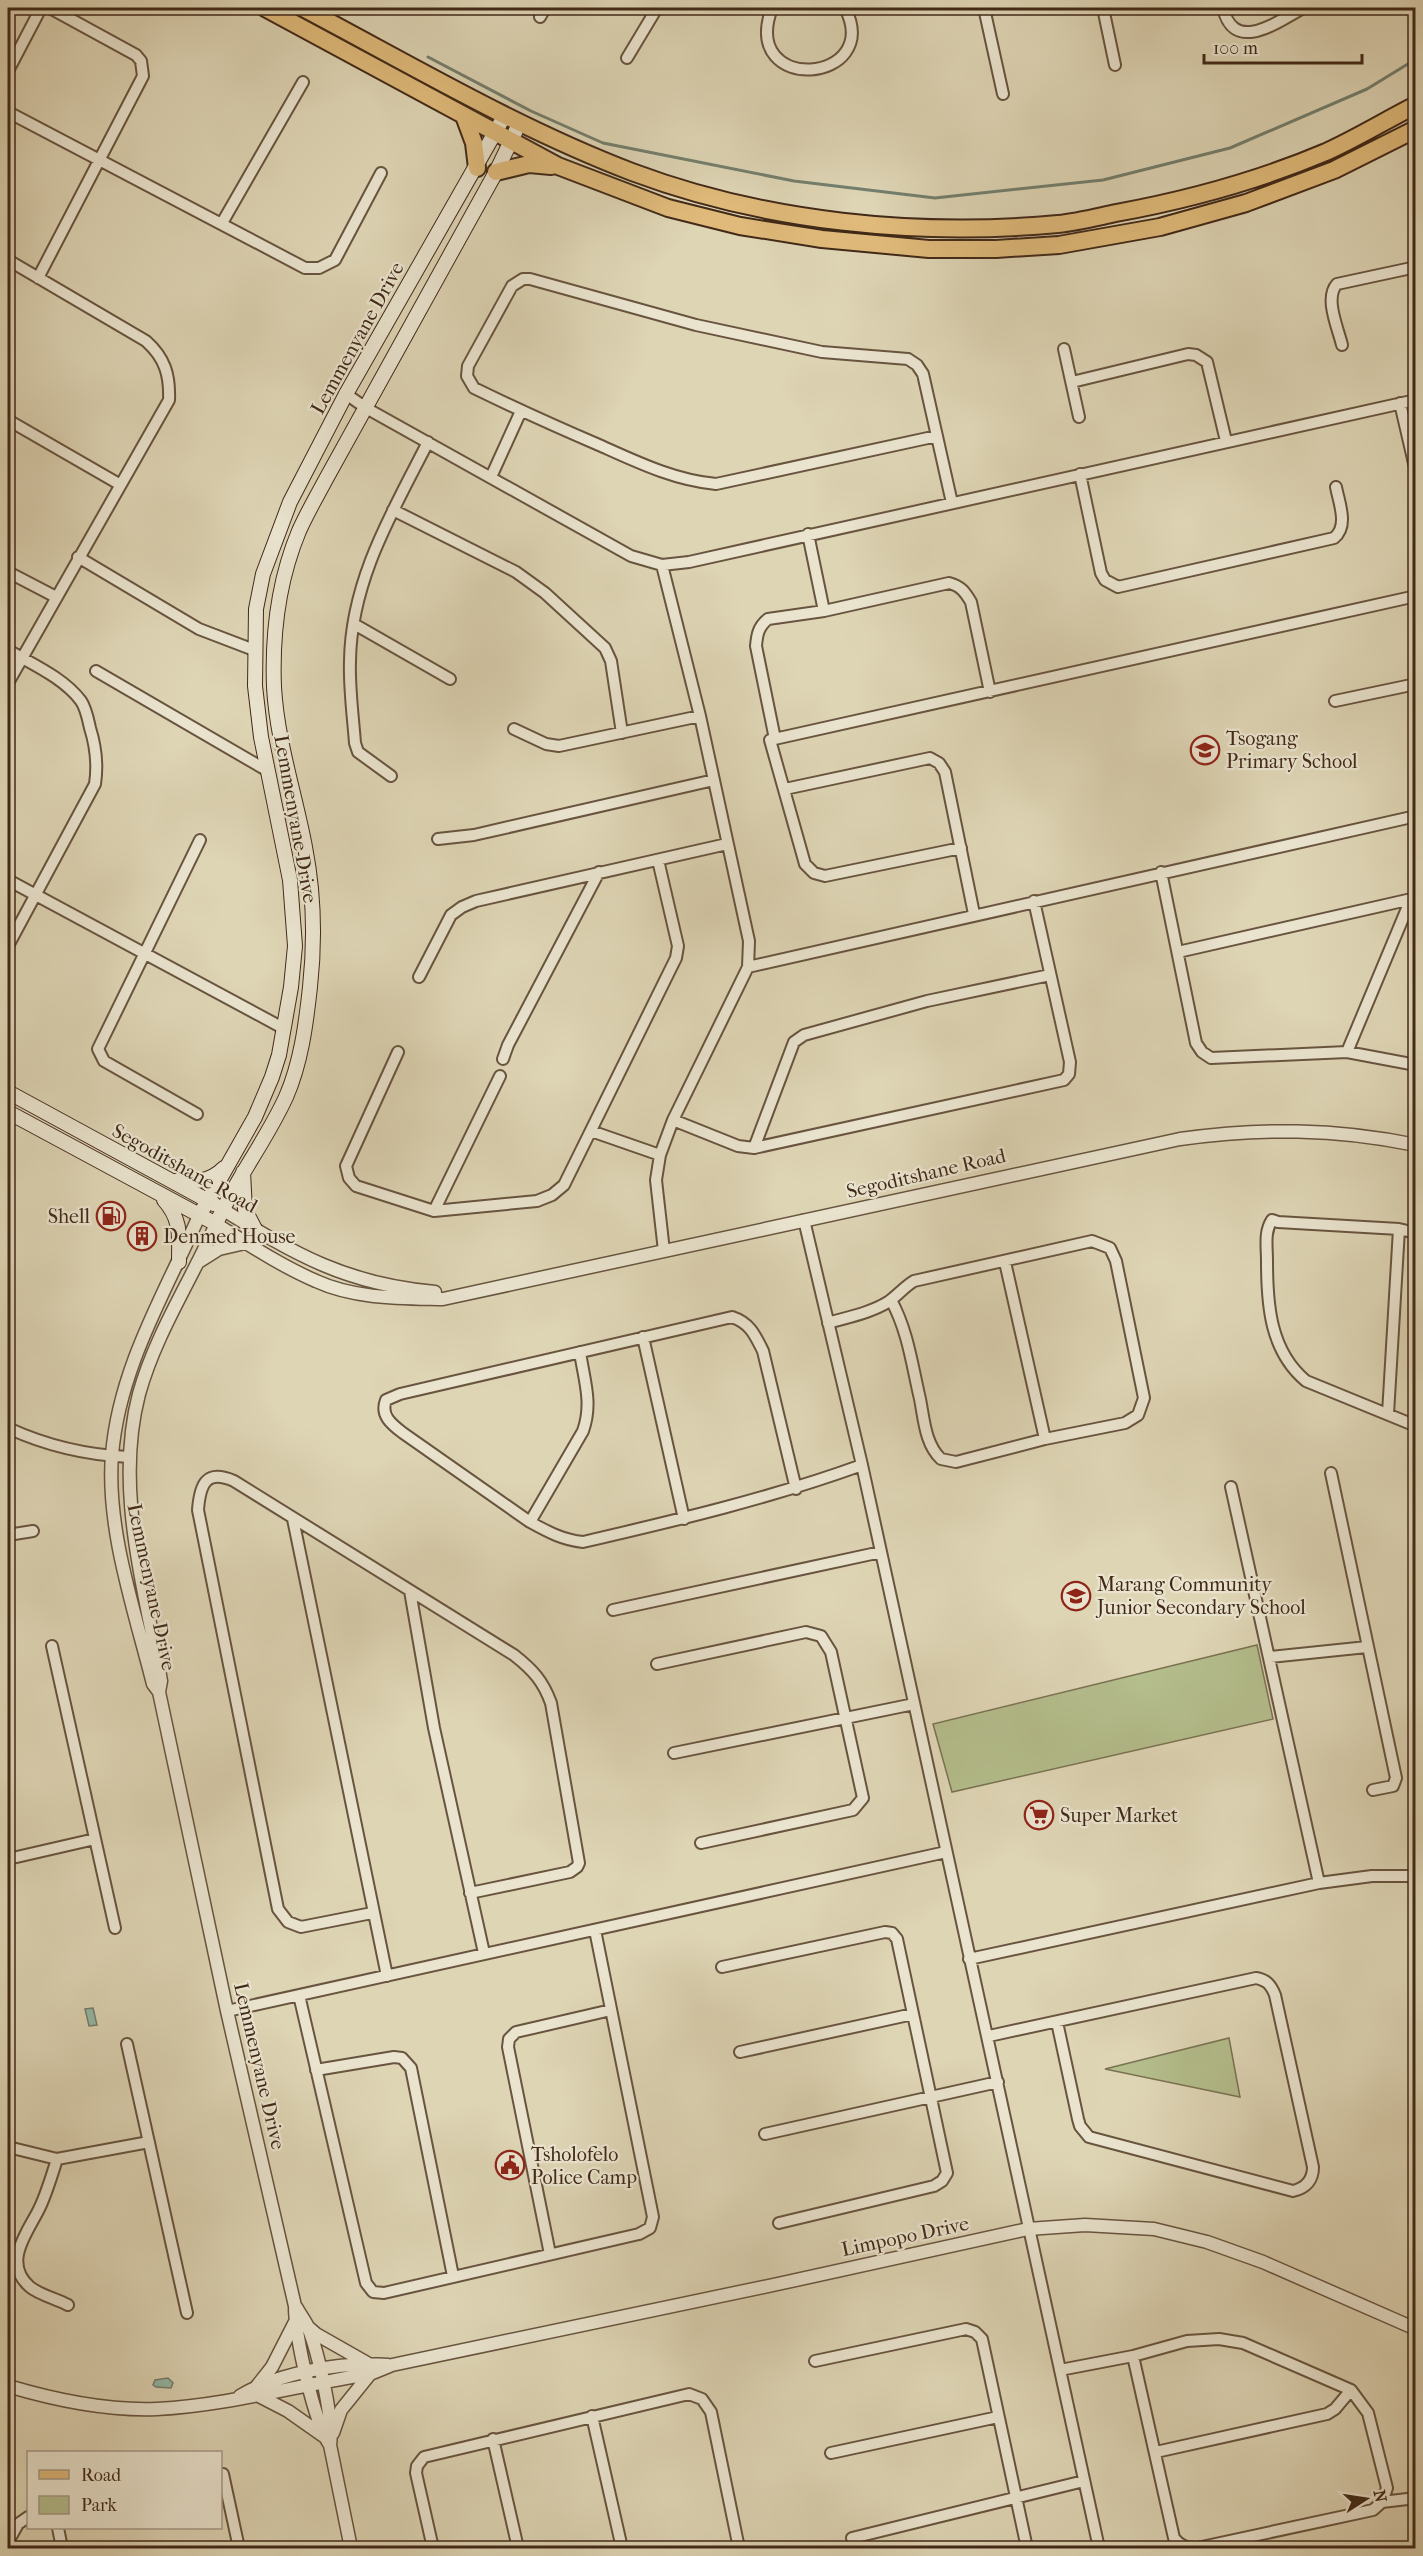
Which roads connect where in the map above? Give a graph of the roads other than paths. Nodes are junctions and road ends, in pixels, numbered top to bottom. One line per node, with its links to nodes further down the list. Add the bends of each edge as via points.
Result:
1 (41, 8): 14 (street)
2 (50, 8): 24 (street, via 141,61 143,76)
3 (265, 8): 19 (main road)
4 (303, 8): 20 (main road)
5 (657, 8): 12 (street)
6 (772, 8): 7 (street, via 767,20 771,48 779,59 804,71 825,68 842,56 852,30)
7 (845, 8)
8 (984, 8): 16 (street)
9 (1103, 8): 13 (street)
10 (1223, 8): 11 (street, via 1230,22 1251,33)
11 (1304, 8)
12 (627, 58)
13 (1115, 65)
14 (8, 71)
15 (303, 82): 29 (street)
16 (1003, 94)
17 (1416, 105): 20 (main road, via 1327,152 1209,192 1061,224 959,228 823,219 743,204 631,171)
18 (8, 112): 24 (street)
19 (464, 116): 22 (main road); 26 (main road)
20 (513, 119): 22 (main road, Lemmenyane Drive); 23 (main road, Lemmenyane Drive)
21 (1416, 129): 25 (main road, via 1334,170 1221,210 1160,227 1059,244 996,249 929,249 740,226 668,208)
22 (494, 132): 23 (main road); 26 (main road, Lemmenyane Drive)
23 (510, 140): 25 (main road); 27 (main road, Lemmenyane Drive)
24 (100, 160): 29 (street); 32 (street)
25 (558, 166): 27 (main road, via 529,164)
26 (477, 168): 36 (main road, Lemmenyane Drive)
27 (496, 172): 39 (main road, Lemmenyane Drive)
28 (381, 173): 29 (street, via 335,260 319,268 305,268)
29 (222, 223)
30 (8, 260): 32 (street)
31 (1416, 267): 33 (street, via 1337,284 1332,289)
32 (38, 278): 49 (street, via 146,341 163,359 169,377 169,400)
33 (1342, 345)
34 (1064, 349): 35 (street)
35 (1072, 382): 41 (street); 44 (street, via 1196,355 1207,362)
36 (346, 394): 39 (street); 62 (main road, Lemmenyane Drive, via 274,540 256,609)
37 (1416, 400): 38 (street)
38 (1400, 403): 44 (street); 46 (street)
39 (366, 408): 45 (street); 112 (main road, Lemmenyane Drive, via 300,530 278,610 274,688 310,882 310,985 300,1054 286,1098)
40 (521, 411): 43 (street, via 680,478 716,484); 43 (street, via 474,388 467,376 468,366 512,286 530,279 696,325 822,352 908,359 923,374); 48 (street)
41 (1079, 417)
42 (8, 420): 49 (street)
43 (937, 436): 51 (street)
44 (1226, 441): 47 (street)
45 (428, 442): 48 (street); 52 (street)
46 (1416, 472)
47 (1080, 474): 50 (street, via 1101,573 1118,587 1334,538 1342,520); 51 (street)
48 (491, 477): 55 (street, via 631,556)
49 (119, 484): 54 (street)
50 (1336, 487)
51 (952, 503): 53 (street)
52 (393, 510): 60 (street, via 374,549); 72 (street, via 516,572 605,648 611,661)
53 (807, 534): 55 (street); 59 (street)
54 (78, 557): 58 (street); 62 (street, via 199,629)
55 (662, 565): 70 (street)
56 (8, 572): 58 (street)
57 (1416, 596): 68 (street)
58 (56, 597): 63 (street)
59 (824, 611): 68 (street, via 949,583 957,585 971,602); 73 (street, via 768,619 758,633 756,646)
60 (354, 624): 65 (street); 75 (street, via 350,660 355,743 358,752)
61 (8, 650): 63 (street)
62 (254, 650): 74 (main road, Lemmenyane Drive, via 257,713)
63 (22, 658): 66 (street); 87 (street, via 51,675 82,703 97,761 95,784)
64 (96, 671): 74 (street)
65 (450, 679)
66 (8, 683)
67 (1416, 684): 69 (street)
68 (990, 692): 73 (street)
69 (1335, 701)
70 (700, 716): 72 (street); 76 (street)
71 (514, 729): 72 (street, via 558,746)
72 (622, 733)
73 (775, 739): 77 (street, via 770,740)
74 (268, 771): 97 (main road, Lemmenyane Drive, via 290,880 293,918 291,987)
75 (391, 776)
76 (714, 780): 79 (street, via 474,835); 81 (street)
77 (785, 789): 82 (street, via 805,864 814,873 825,876); 82 (street, via 930,758 945,772)
78 (1416, 816): 85 (street)
79 (438, 839)
80 (200, 840): 93 (street)
81 (728, 844): 83 (street); 94 (street, via 749,941)
82 (961, 848): 90 (street)
83 (658, 860): 84 (street); 107 (street, via 678,946 676,958)
84 (599, 872): 96 (street, via 462,906 451,915); 100 (street)
85 (1161, 872): 89 (street); 92 (street)
86 (8, 880): 87 (street)
87 (35, 895): 91 (street); 93 (street)
88 (1413, 899): 92 (street); 99 (street)
89 (1034, 901): 90 (street); 95 (street)
90 (974, 914): 94 (street)
91 (8, 946)
92 (1178, 952): 99 (street, via 1196,1044 1202,1053 1211,1058)
93 (143, 955): 97 (street); 105 (street, via 99,1044 99,1053 104,1061)
94 (748, 967): 106 (street)
95 (1050, 975): 109 (street, via 927,1001 804,1035 794,1042); 109 (street, via 1070,1062 1064,1080)
96 (419, 977)
97 (283, 1029): 111 (main road, Lemmenyane Drive, via 272,1077)
98 (398, 1052): 117 (street, via 346,1166 356,1186)
99 (1347, 1052): 101 (street)
100 (503, 1059)
101 (1416, 1065)
102 (500, 1076): 117 (street)
103 (8, 1092): 113 (main road, Segoditshane Road)
104 (8, 1112): 114 (main road, Segoditshane Road)
105 (197, 1114)
106 (673, 1119): 109 (street, via 738,1146); 110 (street)
107 (591, 1131): 110 (street); 117 (street, via 564,1185 552,1195 537,1201)
108 (1416, 1145): 119 (street, Segoditshane Road, via 1344,1132 1213,1134 1129,1148)
109 (754, 1148)
110 (660, 1155): 125 (street, via 656,1180)
111 (229, 1162): 113 (main road, via 207,1180); 115 (main road, Lemmenyane Drive)
112 (243, 1170): 116 (main road, Lemmenyane Drive); 121 (main road, via 245,1210)
113 (170, 1181): 115 (main road, Segoditshane Road)
114 (162, 1197): 118 (main road, Segoditshane Road); 126 (main road, via 179,1223)
115 (208, 1201): 116 (main road, Segoditshane Road); 118 (main road, Lemmenyane Drive)
116 (222, 1209): 120 (main road, Lemmenyane Drive); 121 (street, Segoditshane Road)
117 (434, 1211)
118 (199, 1216): 120 (main road, Segoditshane Road); 126 (street, Lemmenyane Drive)
119 (804, 1220): 125 (street, Segoditshane Road); 131 (street)
120 (216, 1224): 124 (street, Segoditshane Road); 128 (street, Lemmenyane Drive)
121 (255, 1229): 129 (street, Segoditshane Road, via 307,1259 362,1280)
122 (1399, 1229): 123 (street); 134 (street); 134 (street, via 1272,1220 1266,1232 1267,1300 1283,1356 1306,1381)
123 (1416, 1233)
124 (245, 1243): 128 (street, via 219,1249); 129 (street, Segoditshane Road, via 316,1282 388,1298)
125 (664, 1251): 129 (street, Segoditshane Road)
126 (179, 1262): 138 (street, Lemmenyane Drive, via 131,1366)
127 (1005, 1262): 130 (street, via 914,1281); 137 (street); 137 (street, via 1092,1241 1110,1248 1116,1261 1144,1398 1142,1408 1125,1423)
128 (197, 1263): 139 (street, Lemmenyane Drive, via 164,1327 146,1374)
129 (450, 1296)
130 (891, 1300): 131 (street); 137 (street, via 907,1340 930,1445 941,1459 956,1462)
131 (828, 1323): 140 (street)
132 (643, 1337): 133 (street); 143 (street, via 732,1317 744,1321 763,1351); 145 (street)
133 (580, 1352): 146 (street, via 589,1407 587,1419); 146 (street, via 400,1394 386,1400 384,1406 392,1425)
134 (1388, 1414): 135 (street)
135 (1416, 1426)
136 (8, 1428): 138 (street, via 64,1449)
137 (1045, 1439)
138 (112, 1456): 139 (street); 156 (street, Lemmenyane Drive, via 117,1534 153,1684)
139 (129, 1457): 156 (street, Lemmenyane Drive, via 134,1534 161,1681)
140 (862, 1465): 143 (street); 149 (street)
141 (1331, 1473): 153 (street)
142 (1231, 1487): 154 (street)
143 (796, 1489): 145 (street)
144 (293, 1519): 150 (street); 169 (street); 169 (street, via 221,1476 211,1477 199,1495 200,1521 278,1909 288,1922 301,1927)
145 (684, 1519): 146 (street, via 583,1542 551,1534)
146 (530, 1522)
147 (33, 1531): 148 (street)
148 (8, 1535)
149 (881, 1552): 151 (street); 157 (street)
150 (410, 1592): 168 (street, via 434,1728); 168 (street, via 532,1669 551,1703 580,1858 577,1867 570,1872)
151 (613, 1610)
152 (52, 1646): 161 (street)
153 (1367, 1647): 154 (street); 160 (street, via 1396,1778 1393,1786)
154 (1270, 1658): 167 (street)
155 (657, 1664): 158 (street, via 814,1633 821,1636 831,1652)
156 (159, 1692): 178 (street, Lemmenyane Drive)
157 (914, 1704): 158 (street); 163 (street)
158 (846, 1718): 159 (street); 162 (street, via 863,1798 856,1808)
159 (674, 1754)
160 (1373, 1791)
161 (95, 1839): 164 (street); 170 (street)
162 (701, 1843)
163 (946, 1851): 171 (street); 173 (street)
164 (8, 1859)
165 (1415, 1876): 166 (street); 167 (street, via 1372,1876)
166 (1416, 1882)
167 (1319, 1883): 173 (street)
168 (470, 1893): 172 (street)
169 (372, 1913): 175 (street)
170 (115, 1928)
171 (595, 1930): 172 (street); 177 (street)
172 (484, 1953): 175 (street)
173 (969, 1959): 181 (street)
174 (722, 1968): 179 (street, via 885,1932 897,1939)
175 (387, 1976): 176 (street)
176 (299, 1995): 178 (street); 184 (street)
177 (611, 2010): 193 (street, via 652,2223 639,2234); 193 (street, via 516,2032 509,2038)
178 (227, 2011): 196 (street, Lemmenyane Drive)
179 (913, 2014): 183 (street); 186 (street)
180 (1057, 2022): 180 (street, via 1256,1978 1268,1983 1275,1995 1311,2157 1311,2180 1293,2191 1089,2137 1078,2119); 181 (street)
181 (989, 2036): 185 (street)
182 (127, 2044): 188 (street)
183 (740, 2052)
184 (316, 2070): 194 (street, via 369,2288 384,2293); 194 (street, via 394,2057 402,2058 411,2068)
185 (998, 2082): 186 (street); 192 (street)
186 (931, 2097): 187 (street); 191 (street, via 947,2173 942,2181)
187 (765, 2134)
188 (149, 2142): 190 (street); 197 (street)
189 (8, 2147): 190 (street)
190 (57, 2159): 195 (street, via 40,2209 17,2256 30,2286)
191 (779, 2223)
192 (1028, 2229): 200 (street, Limpopo Drive, via 1124,2226 1207,2242 1263,2262); 203 (street, Limpopo Drive); 204 (street)
193 (550, 2254): 194 (street)
194 (453, 2276)
195 (68, 2305)
196 (296, 2306): 198 (street); 199 (street)
197 (187, 2313)
198 (295, 2322): 206 (street); 209 (street)
199 (308, 2327): 203 (street); 205 (street)
200 (1416, 2329)
201 (1133, 2356): 204 (street); 208 (street, via 1200,2339 1243,2343); 214 (street)
202 (816, 2361): 211 (street, via 971,2330 982,2339)
203 (368, 2368): 205 (street, Limpopo Drive); 212 (street, via 341,2410)
204 (1060, 2370): 217 (street)
205 (321, 2375): 206 (street, Limpopo Drive); 212 (street)
206 (308, 2378): 209 (street, Limpopo Drive); 212 (street)
207 (8, 2386): 209 (street, Limpopo Drive, via 73,2403 155,2409 210,2404)
208 (1351, 2390): 214 (street, via 1327,2414); 220 (street, via 1368,2414 1387,2488)
209 (257, 2391): 212 (street)
210 (592, 2416): 213 (street); 230 (street); 231 (street, via 689,2394 702,2399 711,2412)
211 (998, 2417): 215 (street); 218 (street)
212 (329, 2439): 227 (street)
213 (493, 2439): 228 (street, via 430,2454 417,2466); 229 (street)
214 (1156, 2452): 220 (street, via 1174,2538 1185,2547 1197,2548 1373,2510)
215 (831, 2453)
216 (223, 2474): 226 (street)
217 (1084, 2481): 218 (street); 233 (street)
218 (1016, 2497): 223 (street); 232 (street)
219 (1416, 2498): 220 (street)
220 (1382, 2502)
221 (27, 2518): 224 (street, via 18,2524)
222 (58, 2529): 225 (street)
223 (852, 2538)
224 (8, 2542)
225 (62, 2548)
226 (239, 2548)
227 (351, 2548)
228 (433, 2548)
229 (518, 2548)
230 (622, 2548)
231 (739, 2548)
232 (1027, 2548)
233 (1099, 2548)

